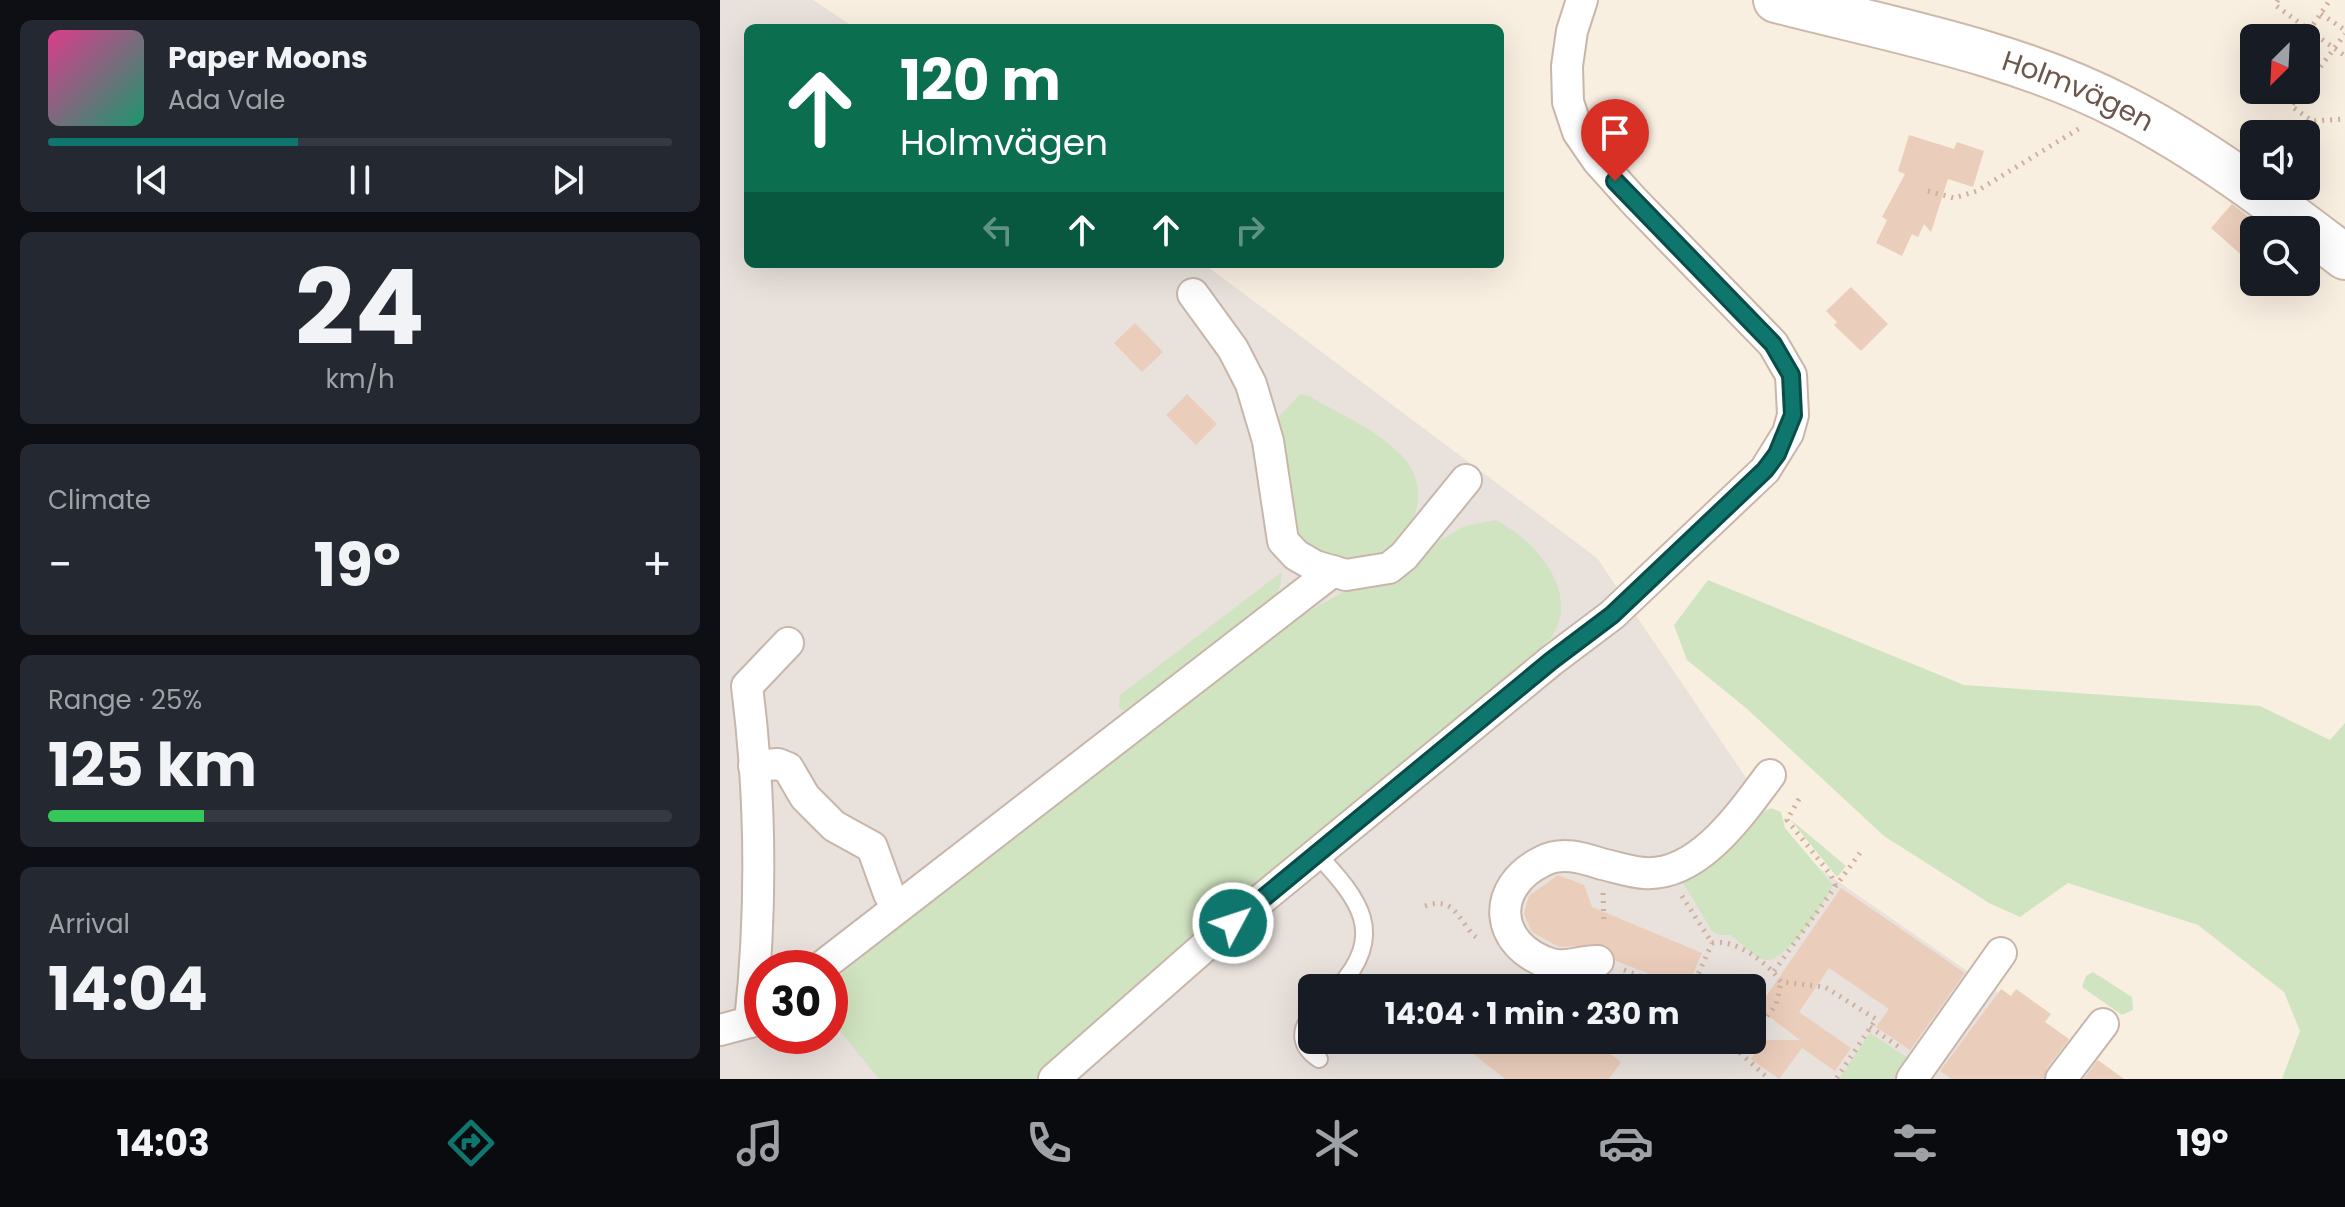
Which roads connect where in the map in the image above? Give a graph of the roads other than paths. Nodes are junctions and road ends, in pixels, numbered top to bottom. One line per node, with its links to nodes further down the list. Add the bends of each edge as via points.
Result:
1 (1582, 0): 10 (street, via 1567,66 1568,102 1578,132 1624,190 1773,344 1791,375 1794,397 1788,433 1765,470 1612,615)
2 (1776, 0): 3 (street, Holmvägen, via 1980,53 2100,98 2219,166)
3 (2345, 257)
4 (1193, 294): 6 (street, via 1233,349 1261,408 1283,541 1296,555)
5 (1466, 480): 6 (street, via 1389,568 1346,575)
6 (1333, 571): 11 (street)
7 (788, 643): 8 (street, via 747,686)
8 (754, 766): 11 (street, via 788,768 805,797 834,826 872,847); 12 (street)
9 (1770, 775): 15 (street, via 1712,844 1667,869 1647,874 1558,855 1541,861 1519,880 1507,903 1506,924 1519,950 1563,967)
10 (1317, 854): 16 (lane, via 1355,897 1361,917 1364,951); 22 (street)
11 (898, 907): 13 (street)
12 (759, 950)
13 (843, 950)
14 (2001, 953): 23 (street)
15 (1598, 961)
16 (1351, 974)
17 (744, 1021): 19 (street)
18 (2103, 1024): 24 (street)
19 (720, 1030)
20 (1314, 1054): 21 (lane)
21 (1319, 1059)
22 (1054, 1079)
23 (1912, 1079)
24 (2061, 1079)

